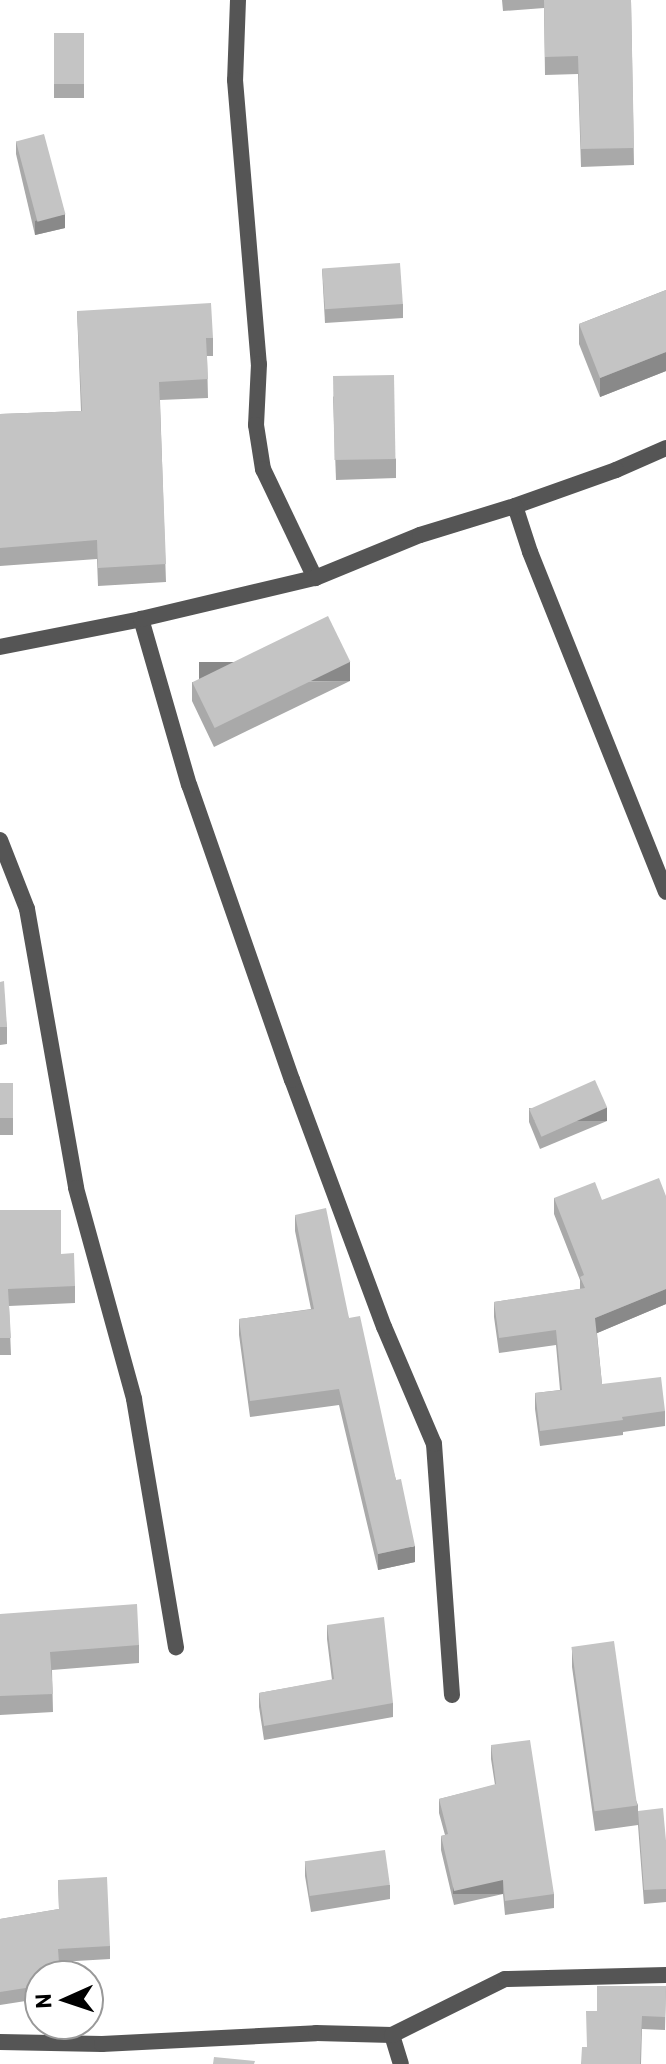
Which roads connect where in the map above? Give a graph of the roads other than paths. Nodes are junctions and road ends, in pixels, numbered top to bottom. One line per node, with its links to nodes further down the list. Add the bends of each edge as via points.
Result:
1 (238, 0): 4 (street, via 235,80 259,364 256,425 263,469)
2 (666, 448): 3 (street)
3 (515, 506): 4 (street, via 420,535); 8 (street)
4 (315, 578): 5 (street)
5 (141, 619): 6 (street); 10 (street, via 189,785 292,1080 384,1327 434,1444)
6 (0, 647)
7 (0, 840): 9 (street, via 27,909 76,1188 134,1399)
8 (666, 892)
9 (176, 1647)
10 (452, 1695)
11 (666, 1975): 12 (street, via 505,1979)
12 (392, 2035): 13 (street); 14 (street)
13 (0, 2042)
14 (401, 2064)

